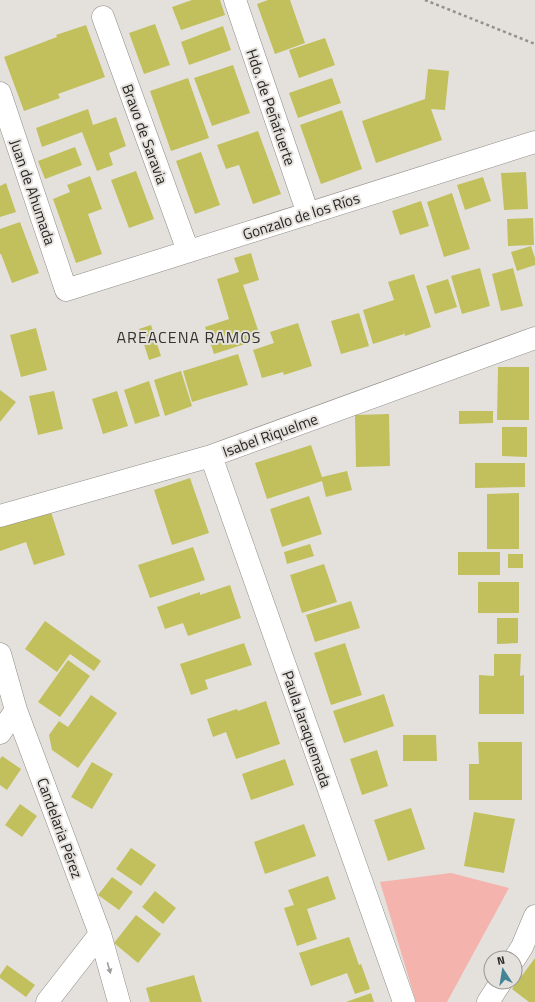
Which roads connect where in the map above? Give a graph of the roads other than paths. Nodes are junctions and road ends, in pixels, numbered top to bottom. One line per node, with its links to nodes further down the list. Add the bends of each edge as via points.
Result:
1 (235, 0): 5 (street, Hdo. de Peñafuerte)
2 (103, 17): 6 (street, Bravo de Saravia)
3 (0, 93): 7 (street, Juan de Ahumada)
4 (535, 142): 5 (street, Gonzalo de los Ríos)
5 (308, 214): 6 (street, Gonzalo de los Ríos)
6 (188, 252): 7 (street, Gonzalo de los Ríos)
7 (66, 290)
8 (535, 338): 9 (street, Isabel Riquelme)
9 (211, 456): 10 (street, Isabel Riquelme); 20 (street, Paula Jaraquemada)
10 (0, 516)
11 (0, 654): 12 (street, Candelaria Pérez)
12 (16, 710): 13 (street); 15 (street, Candelaria Pérez)
13 (0, 733)
14 (535, 916): 16 (street)
15 (100, 934): 18 (street); 19 (street, Candelaria Pérez, one-way to 19)
16 (520, 950)
17 (496, 990): 21 (street)
18 (47, 1002)
19 (119, 1002)
20 (404, 1002)
21 (488, 1002)

